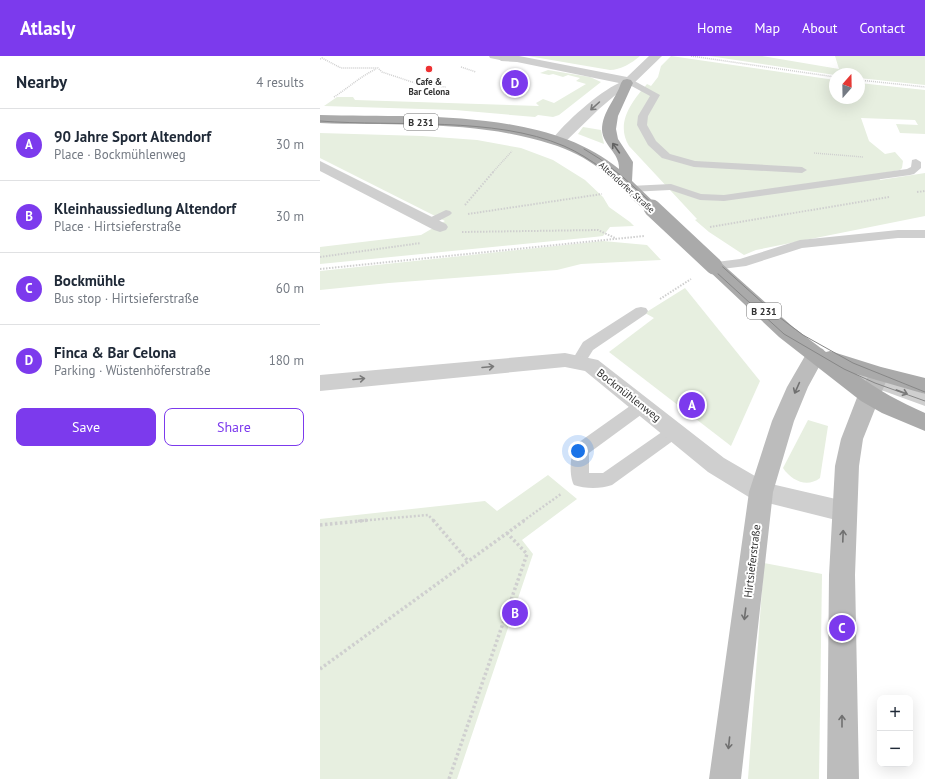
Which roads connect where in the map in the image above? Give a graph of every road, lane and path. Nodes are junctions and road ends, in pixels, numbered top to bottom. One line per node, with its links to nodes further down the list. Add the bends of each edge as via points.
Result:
1 (492, 56): 5 (lane)
2 (656, 56): 11 (street)
3 (691, 56): 9 (path)
4 (320, 59): 7 (path, via 341,68)
5 (505, 59): 11 (street, via 517,59)
6 (461, 67): 8 (path)
7 (378, 68): 12 (path, via 382,72 421,85); 14 (path)
8 (476, 72)
9 (829, 76)
10 (865, 81): 13 (path)
11 (628, 82): 17 (street, one-way to 17, via 611,92); 20 (lane, via 655,95 643,116 642,125 652,143 666,156 694,164); 22 (main road, one-way to 11, via 626,161 612,142 609,130 612,110)
12 (446, 87)
13 (925, 87)
14 (334, 97)
15 (320, 119): 16 (main road, Altendorfer Straße / B 231, via 462,124)
16 (522, 131): 17 (main road, Altendorfer Straße / B 231); 27 (path, via 514,147 462,209)
17 (558, 141): 22 (main road, Altendorfer Straße / B 231, via 597,160)
18 (916, 162): 21 (lane, via 916,168 910,172)
19 (320, 165): 28 (street)
20 (802, 170): 21 (path, via 806,154 866,157)
21 (870, 179): 22 (lane, via 724,198 700,197 671,187)
22 (627, 186): 27 (path); 35 (main road, Altendorfer Straße / B 231, bridge)
23 (925, 191): 24 (path)
24 (910, 193)
25 (895, 196): 29 (path)
26 (446, 213): 27 (path); 28 (lane)
27 (460, 216)
28 (434, 225): 32 (path, via 459,233 598,230)
29 (713, 226)
30 (925, 234): 35 (lane, via 898,234 800,244 742,262)
31 (649, 236): 32 (path)
32 (616, 238): 36 (path)
33 (423, 242): 34 (path)
34 (320, 257)
35 (714, 266): 37 (path); 38 (main road, Altendorfer Straße / B 231, via 786,332)
36 (320, 269)
37 (640, 311): 39 (lane, via 588,346)
38 (816, 354): 41 (main road, Altendorfer Straße / B 231); 48 (main road, Hirtsieferstraße, one-way to 48, via 805,370 790,403)
39 (578, 362): 40 (street, Bockmühlenweg, one-way to 39, via 565,360); 44 (street, Bockmühlenweg, via 591,366)
40 (320, 383)
41 (874, 384): 42 (main road, Altendorfer Straße / B 231); 43 (lane, one-way to 43); 45 (main road, Altendorfer Straße / B 231, via 890,407); 49 (main road, via 852,439)
42 (925, 386)
43 (925, 400)
44 (643, 406): 46 (street, Bockmühlenweg); 47 (lane, via 581,450)
45 (925, 422)
46 (675, 431): 47 (lane, via 606,480); 48 (street, Bockmühlenweg, via 716,465)
47 (580, 480): 51 (path)
48 (761, 492): 49 (street, Bockmühlenweg); 55 (main road, Hirtsieferstraße, one-way to 55)
49 (844, 511): 56 (main road, one-way to 49)
50 (320, 527): 52 (path, via 326,524 428,515)
51 (507, 533): 52 (path); 54 (path, via 527,554)
52 (468, 562): 53 (path)
53 (320, 669)
54 (449, 779)
55 (725, 779)
56 (842, 779)

